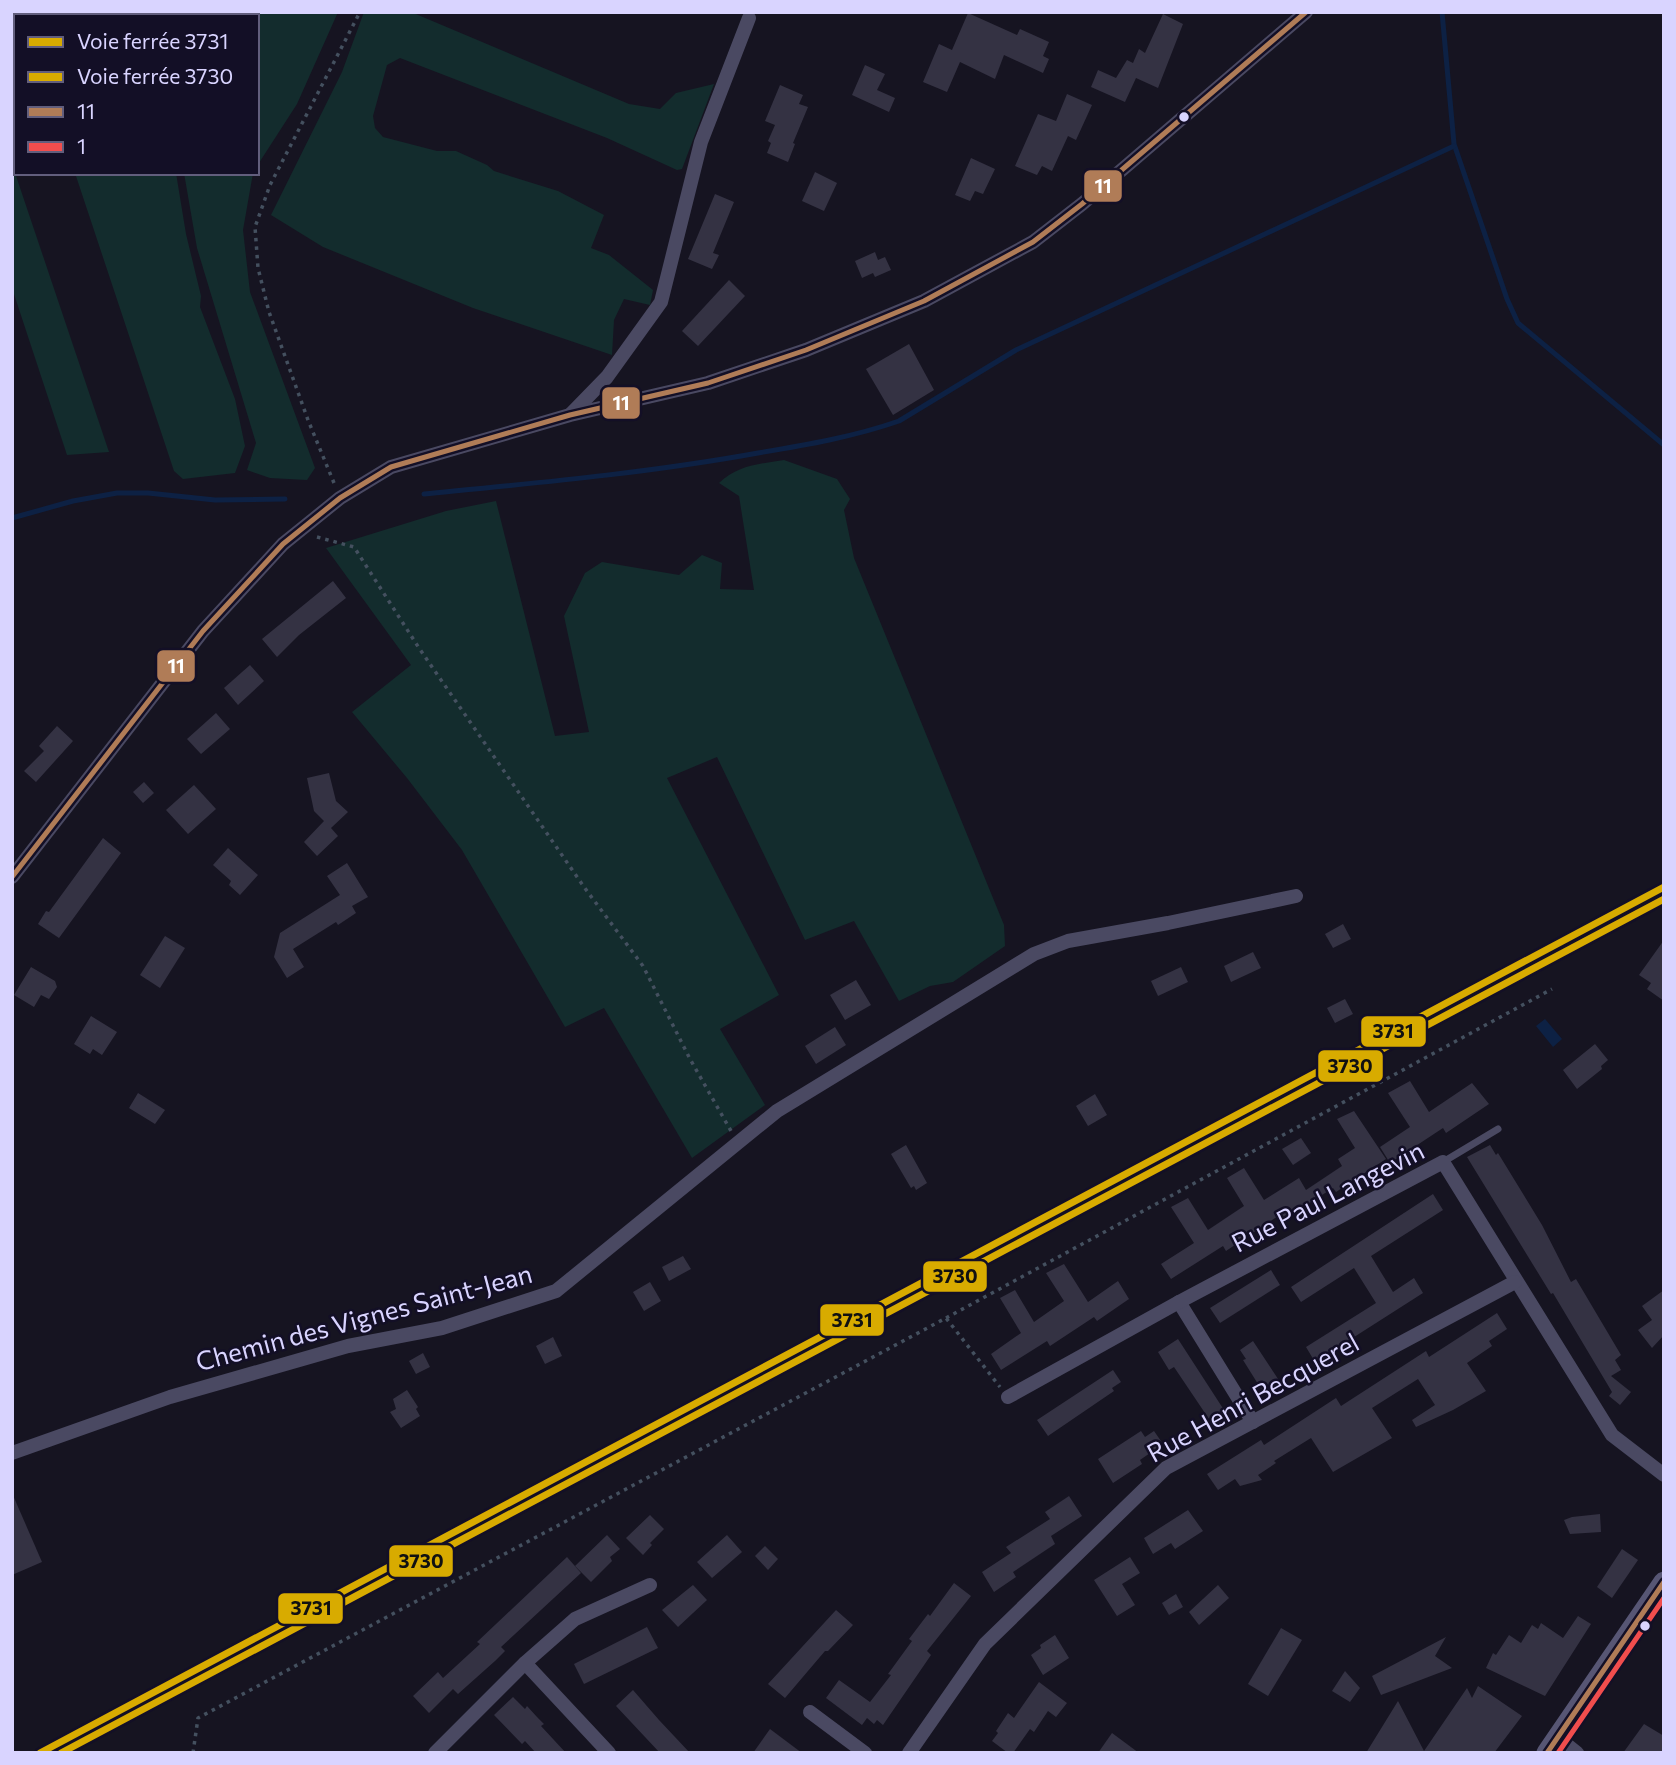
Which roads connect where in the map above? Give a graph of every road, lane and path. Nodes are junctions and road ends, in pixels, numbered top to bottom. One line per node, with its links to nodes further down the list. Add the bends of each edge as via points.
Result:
1 (360, 12): 5 (path, via 270,185 255,227 258,268 269,312)
2 (1306, 12): 4 (street, via 1082,204 1021,248 924,301 806,350 708,383)
3 (748, 18): 4 (street, via 701,142 661,302 607,377)
4 (570, 415): 5 (street, via 391,467)
5 (340, 498): 6 (street)
6 (298, 532): 7 (street, via 203,631); 11 (path, via 354,547 433,670 643,966)
7 (12, 877)
8 (1296, 896): 11 (street, Chemin des Vignes Saint-Jean, via 1068,941 1034,954 777,1111)
9 (1552, 989): 15 (path)
10 (1498, 1129): 12 (lane)
11 (738, 1143): 18 (street, Chemin des Vignes Saint-Jean, via 556,1291 442,1328 348,1346 170,1397)
12 (1443, 1162): 13 (street, Rue Paul Langevin); 14 (street, Rue Paul Langevin)
13 (1515, 1282): 17 (street, Rue Henri Becquerel); 19 (street, Rue Paul Langevin, via 1612,1435)
14 (1179, 1302): 16 (street, Rue Paul Langevin); 17 (street)
15 (946, 1318): 16 (path); 25 (path, via 198,1718)
16 (1007, 1397)
17 (1252, 1422): 29 (street, Rue Henri Becquerel, via 1166,1468 1006,1621)
18 (12, 1452)
19 (1664, 1475)
20 (1664, 1582): 24 (main road)
21 (650, 1585): 22 (street, via 575,1619)
22 (525, 1663): 26 (street); 27 (street)
23 (810, 1712): 28 (street)
24 (1552, 1745): 30 (street)
25 (193, 1753)
26 (435, 1753)
27 (609, 1753)
28 (865, 1753)
29 (909, 1753)
30 (1577, 1753)

